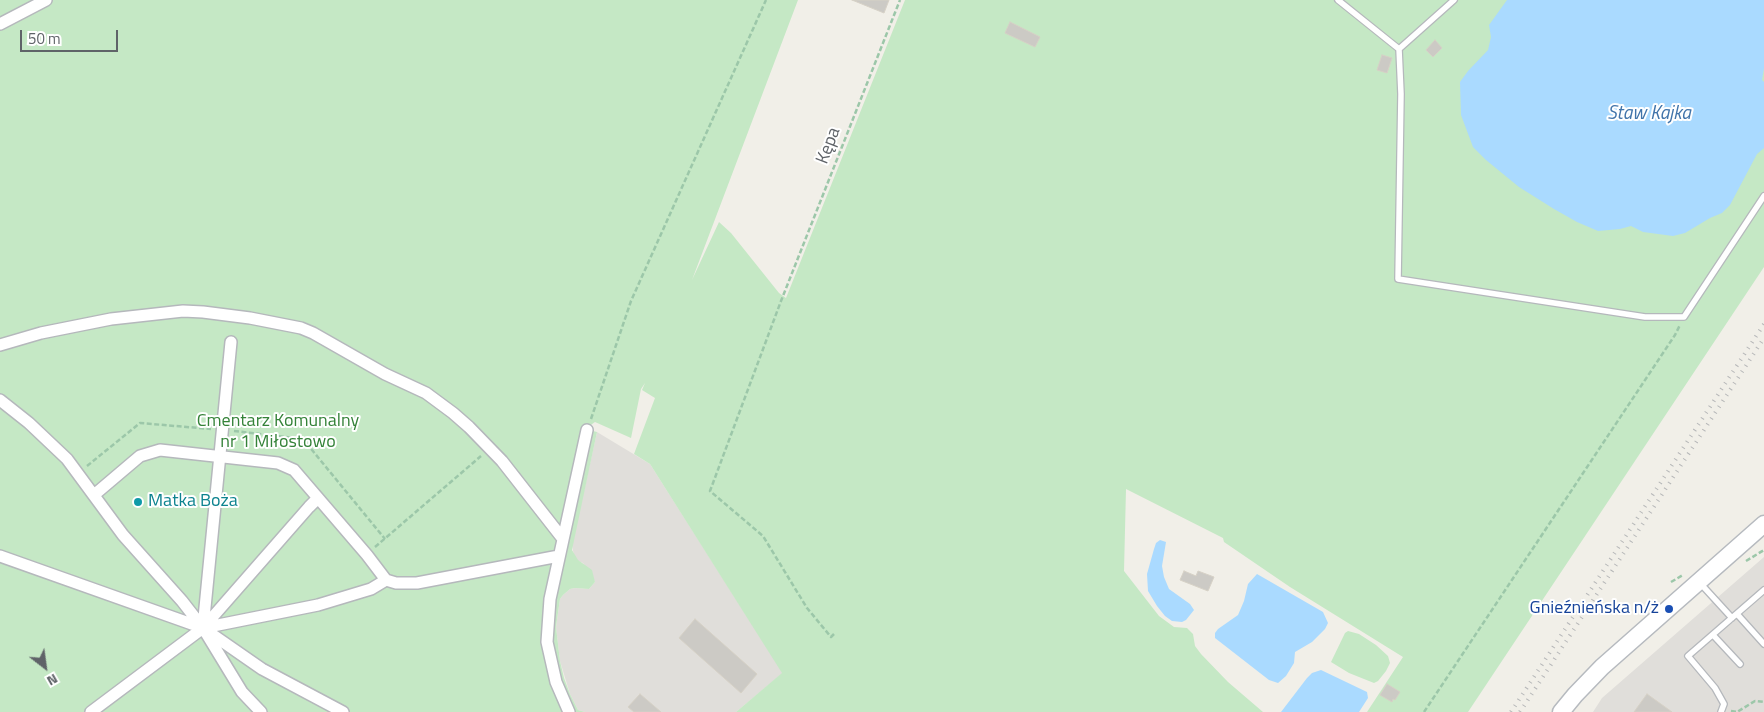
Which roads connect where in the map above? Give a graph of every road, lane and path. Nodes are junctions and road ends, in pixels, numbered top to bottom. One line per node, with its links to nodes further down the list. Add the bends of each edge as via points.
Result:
1 (46, 0): 6 (street)
2 (766, 0): 13 (path, via 631,301)
3 (900, 0): 28 (path, Kępa, via 710,491 763,536 807,608 831,637)
4 (1338, 0): 7 (lane)
5 (1454, 0): 7 (lane)
6 (0, 24)
7 (1399, 49): 9 (lane, via 1398,279 1645,317)
8 (1764, 196): 9 (lane)
9 (1684, 317): 38 (path, via 1670,343)
10 (231, 342): 15 (street)
11 (0, 345): 14 (street, via 111,318 183,311 250,318 301,328 384,374 426,393)
12 (0, 400): 16 (street, via 67,459)
13 (588, 430): 19 (street)
14 (490, 448): 19 (street); 20 (path)
15 (220, 456): 16 (street, via 160,450 140,456); 17 (street, via 278,463 294,470); 27 (street)
16 (94, 495): 27 (street, via 123,535)
17 (318, 498): 20 (street); 27 (street)
18 (1764, 524): 24 (street)
19 (563, 539): 22 (street)
20 (367, 555): 23 (street)
21 (0, 556): 27 (street)
22 (559, 556): 23 (street, via 417,582); 37 (street, via 550,599 547,642 556,682)
23 (386, 580): 27 (street, via 370,589 318,605)
24 (1699, 582): 26 (lane); 39 (street, via 1602,667)
25 (1763, 593): 26 (lane)
26 (1734, 616): 29 (lane); 30 (lane)
27 (202, 628): 34 (street); 35 (street, via 242,692); 36 (street, via 262,669)
28 (834, 634)
29 (1713, 635): 31 (lane); 40 (lane, via 1688,656 1724,704)
30 (1764, 644)
31 (1740, 664)
32 (1764, 702): 33 (path, via 1755,700 1737,712)
33 (1732, 711)
34 (91, 712)
35 (261, 712)
36 (343, 712)
37 (569, 712)
38 (1424, 712)
39 (1561, 712)
40 (1722, 712)

